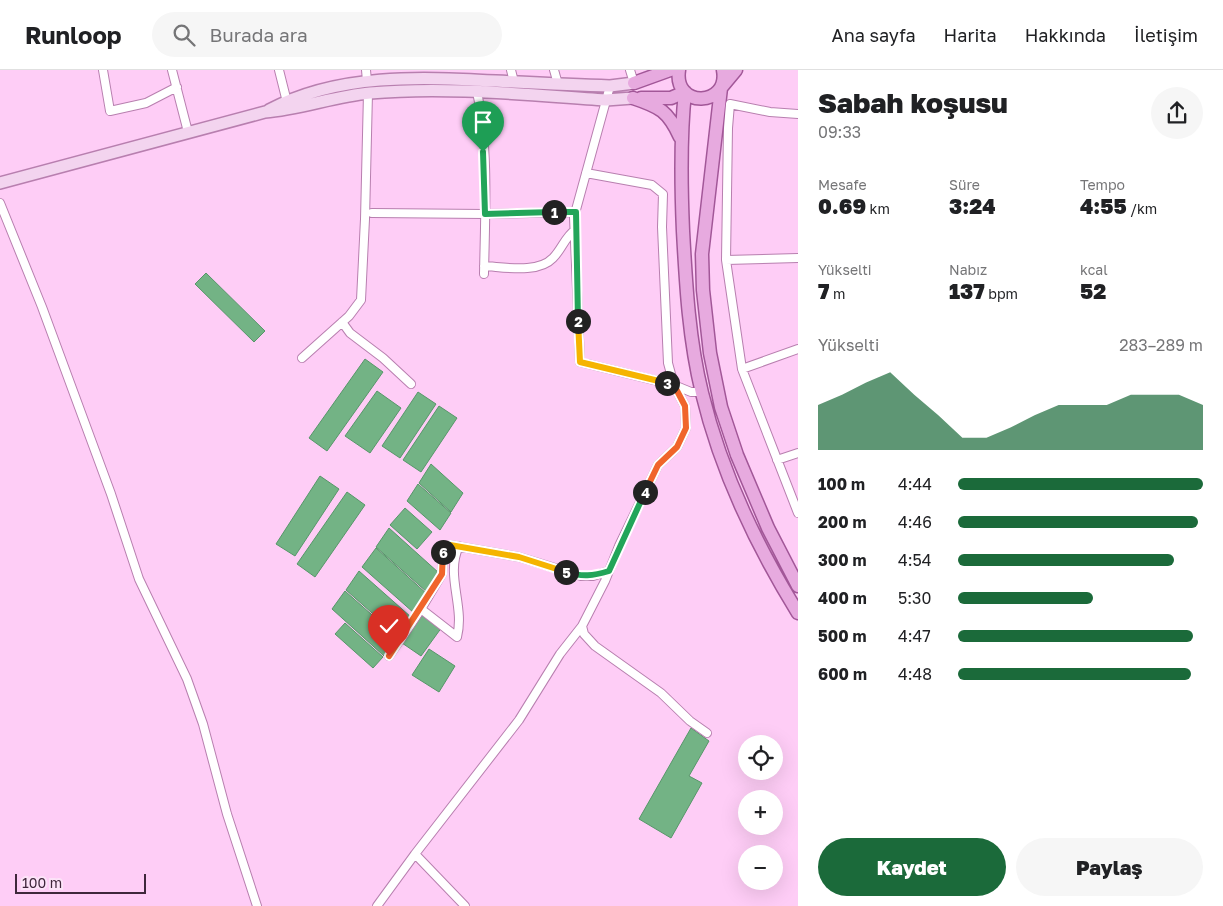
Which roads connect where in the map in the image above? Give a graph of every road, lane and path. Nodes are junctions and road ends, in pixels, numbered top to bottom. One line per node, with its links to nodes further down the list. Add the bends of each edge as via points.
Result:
1 (104, 70): 16 (street, via 110,111 146,103)
2 (172, 70): 16 (street)
3 (279, 70): 22 (street)
4 (511, 70): 12 (street)
5 (554, 70): 14 (street)
6 (630, 70): 13 (street)
7 (670, 70): 13 (main road)
8 (679, 70): 19 (main road, via 679,81)
9 (723, 70): 17 (main road)
10 (736, 70): 17 (main road)
11 (367, 81): 12 (street, via 409,78); 18 (street, via 425,90); 22 (street); 35 (street, via 366,219 361,300)
12 (514, 82): 14 (street)
13 (634, 83): 15 (street)
14 (558, 84): 15 (street)
15 (610, 86): 21 (street)
16 (177, 87): 24 (street)
17 (721, 88): 19 (main road, via 704,99); 47 (main road, via 702,254 710,353 721,407 737,455 768,528)
18 (477, 92): 21 (street); 31 (street, via 483,119)
19 (685, 92): 20 (main road, via 671,98); 25 (main road)
20 (633, 98): 21 (street); 25 (main road, via 650,103 671,117)
21 (606, 100): 26 (street)
22 (288, 105): 24 (street)
23 (798, 114): 34 (street, via 730,104)
24 (188, 132): 27 (street)
25 (681, 139): 41 (main road, via 686,299)
26 (586, 172): 29 (street); 40 (street, via 652,185 663,194 668,363)
27 (0, 183)
28 (0, 203): 54 (street, via 42,307 139,579 187,679)
29 (576, 212): 31 (street); 32 (street)
30 (372, 213): 31 (street)
31 (485, 214): 32 (street, via 484,270 548,263)
32 (575, 230): 40 (street, via 580,362)
33 (798, 258): 34 (street)
34 (726, 260): 38 (street)
35 (342, 322): 37 (street); 39 (street, via 350,333)
36 (798, 349): 38 (street)
37 (302, 358)
38 (742, 369): 43 (street)
39 (411, 384)
40 (674, 385): 41 (street, via 691,392); 46 (street, via 685,406 686,428 677,447 658,465)
41 (701, 392): 49 (main road, via 735,496 771,569)
42 (798, 453): 43 (street)
43 (777, 460): 44 (street)
44 (798, 513)
45 (459, 546): 46 (street, via 519,557 581,576); 48 (street, via 450,545 443,549 442,574); 48 (street, via 452,566 460,625 457,636)
46 (609, 571): 50 (street)
47 (798, 586)
48 (421, 608): 51 (street)
49 (798, 614)
50 (582, 626): 52 (street, via 584,634 595,646 661,693); 53 (street, via 560,654 519,720)
51 (389, 656)
52 (707, 733)
53 (415, 854): 55 (street); 56 (street)
54 (256, 906)
55 (377, 906)
56 (465, 906)

